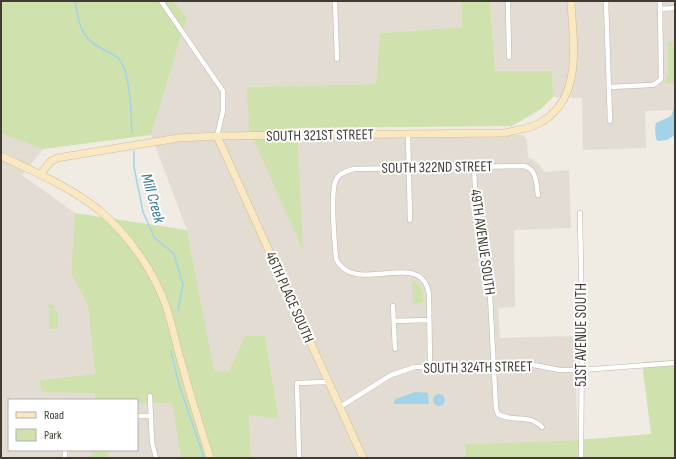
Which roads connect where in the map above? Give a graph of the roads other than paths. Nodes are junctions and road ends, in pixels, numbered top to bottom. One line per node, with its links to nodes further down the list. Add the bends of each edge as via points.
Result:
1 (161, 1): 14 (street, via 223,91 223,111)
2 (335, 1): 10 (street)
3 (508, 1): 9 (street)
4 (571, 1): 13 (main road, SOUTH 321ST STREET, via 574,68 568,93 554,112 537,125 505,133)
5 (606, 1): 11 (street)
6 (660, 1): 8 (street)
7 (675, 8): 8 (street)
8 (661, 9): 11 (street, via 662,74 658,82 651,85)
9 (509, 57)
10 (336, 59)
11 (609, 87): 12 (street)
12 (610, 122)
13 (408, 134): 14 (main road, SOUTH 321ST STREET); 16 (street)
14 (217, 136): 18 (main road, SOUTH 321ST STREET, via 178,138 57,158 50,162); 30 (main road, 46TH PLACE SOUTH)
15 (1, 156): 18 (main road)
16 (409, 167): 17 (street, SOUTH 322ND STREET); 21 (street); 23 (street, SOUTH 322ND STREET, via 354,169 338,177 333,189 336,259 341,268 351,274 404,273 421,277 428,287)
17 (474, 167): 19 (street, SOUTH 322ND STREET, via 524,166 534,174); 27 (street, 49TH AVENUE SOUTH, via 476,208 488,257)
18 (40, 175): 37 (main road, via 66,187 99,211 141,258 167,310)
19 (538, 195)
20 (580, 213): 29 (street, 51ST AVENUE SOUTH)
21 (410, 220)
22 (393, 306): 24 (street)
23 (430, 320): 24 (street); 28 (street)
24 (394, 321): 25 (street)
25 (395, 349)
26 (675, 363): 29 (street, SOUTH 324TH STREET)
27 (495, 365): 28 (street, SOUTH 324TH STREET); 29 (street, SOUTH 324TH STREET, via 528,364 560,370); 35 (street, 49TH AVENUE SOUTH, via 498,414 510,418 530,419)
28 (430, 366): 32 (street, SOUTH 324TH STREET, via 400,371)
29 (580, 370): 40 (street, 51ST AVENUE SOUTH)
30 (328, 382): 32 (main road, 46TH PLACE SOUTH); 38 (street, via 297,383)
31 (150, 396): 34 (street)
32 (340, 407): 39 (main road, 46TH PLACE SOUTH)
33 (138, 416): 34 (street)
34 (151, 416): 36 (street)
35 (542, 427)
36 (156, 458)
37 (210, 458)
38 (299, 458)
39 (363, 458)
40 (581, 458)

